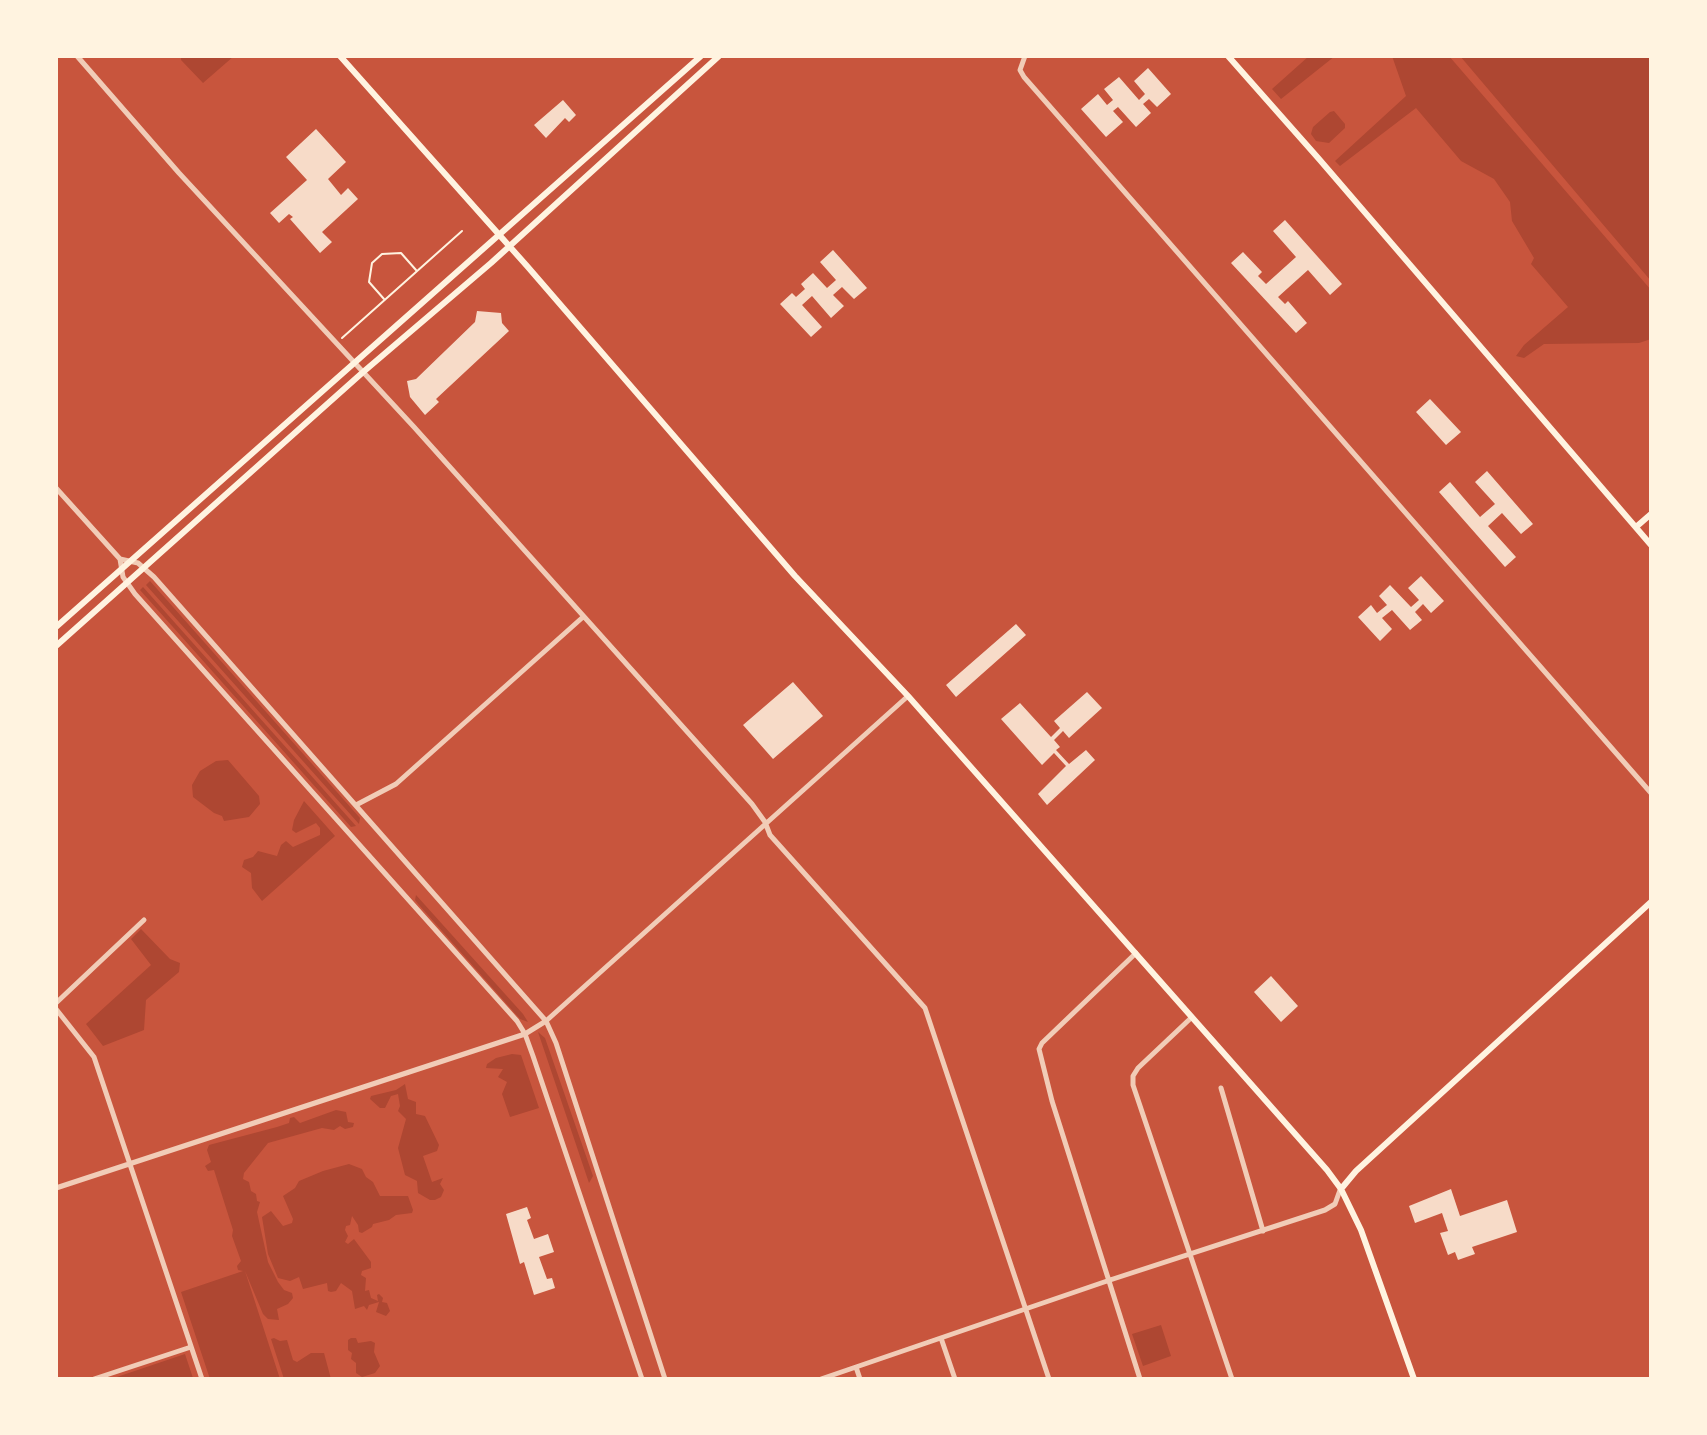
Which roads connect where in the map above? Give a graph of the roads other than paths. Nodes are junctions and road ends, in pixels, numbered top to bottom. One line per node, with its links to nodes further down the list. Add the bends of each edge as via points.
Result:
1 (77, 56): 15 (street)
2 (340, 56): 7 (main road)
3 (701, 56): 8 (main road)
4 (719, 56): 10 (main road)
5 (1025, 56): 30 (street, via 1020,70 1024,77)
6 (1228, 56): 19 (main road)
7 (487, 221): 8 (main road, via 499,228); 9 (main road); 12 (main road)
8 (509, 226): 9 (main road)
9 (499, 235): 11 (main road); 12 (main road)
10 (520, 236): 11 (main road); 14 (main road)
11 (508, 246): 13 (main road); 14 (main road)
12 (486, 247): 15 (main road)
13 (495, 258): 14 (main road); 16 (main road)
14 (520, 258): 29 (main road, via 795,576)
15 (352, 363): 16 (street); 22 (main road)
16 (362, 373): 23 (main road); 26 (street)
17 (56, 488): 21 (street)
18 (1651, 514): 19 (main road)
19 (1636, 527): 20 (main road)
20 (1651, 545)
21 (120, 559): 22 (street); 24 (street)
22 (130, 561): 23 (street); 24 (main road)
23 (145, 567): 25 (main road); 31 (street)
24 (122, 569): 25 (street); 27 (main road)
25 (126, 583): 28 (main road); 39 (street)
26 (583, 617): 31 (street, via 396,784); 32 (street)
27 (56, 627)
28 (56, 646)
29 (908, 696): 32 (street); 35 (main road)
30 (1651, 793)
31 (356, 805): 38 (street)
32 (765, 822): 38 (street); 47 (street, via 770,835 928,1013)
33 (1651, 902): 43 (main road)
34 (144, 920): 36 (street)
35 (1136, 953): 37 (main road); 46 (street, via 1039,1049)
36 (56, 1006): 41 (street, via 94,1057)
37 (1193, 1017): 43 (main road); 45 (street, via 1133,1076)
38 (546, 1021): 39 (street); 54 (street)
39 (525, 1034): 41 (street); 53 (street)
40 (1221, 1088): 44 (street)
41 (129, 1164): 42 (street); 49 (street)
42 (56, 1188)
43 (1341, 1189): 44 (street, via 1335,1204 1325,1210); 61 (main road)
44 (1263, 1231): 45 (street)
45 (1189, 1256): 46 (street); 60 (street)
46 (1110, 1280): 47 (street); 59 (street)
47 (1026, 1309): 48 (street); 58 (street)
48 (941, 1338): 50 (street); 57 (street)
49 (191, 1347): 51 (street); 52 (street)
50 (856, 1367): 55 (street); 56 (street)
51 (94, 1379)
52 (202, 1379)
53 (642, 1379)
54 (665, 1379)
55 (821, 1379)
56 (860, 1379)
57 (955, 1379)
58 (1049, 1379)
59 (1140, 1379)
60 (1232, 1379)
61 (1414, 1379)

